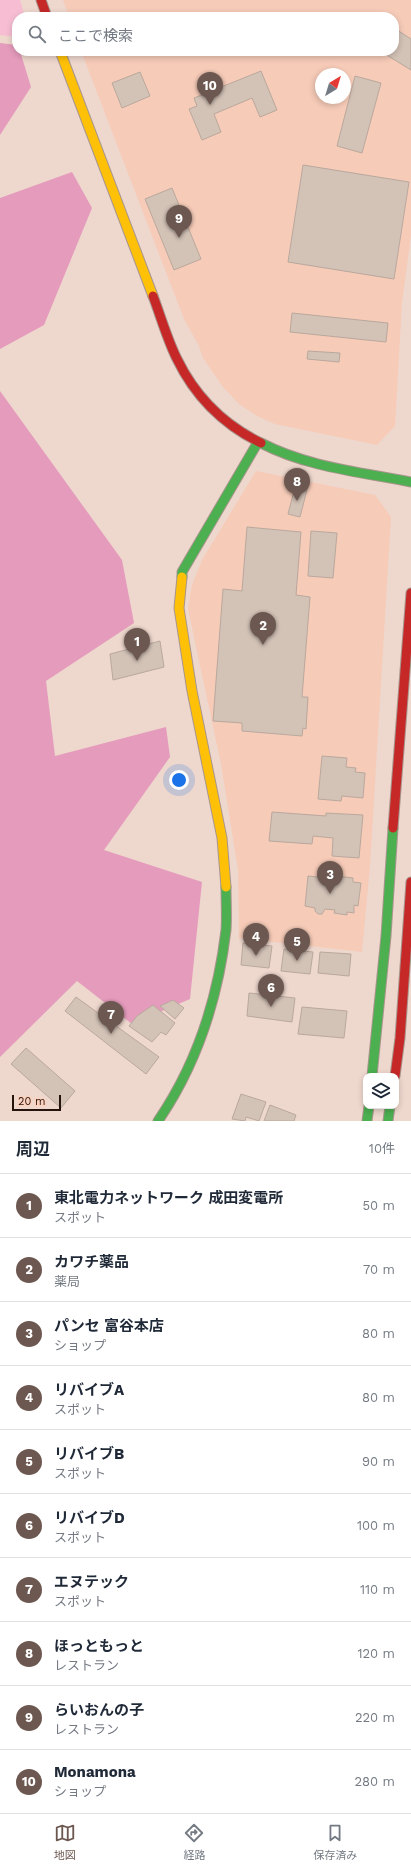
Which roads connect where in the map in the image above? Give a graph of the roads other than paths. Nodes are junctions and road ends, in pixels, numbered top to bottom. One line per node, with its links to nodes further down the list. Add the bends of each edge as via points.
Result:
1 (41, 0): 2 (street)
2 (45, 12)
3 (62, 56): 4 (street, via 176,359 198,394 226,422)
4 (258, 442): 5 (street, via 278,452 316,464); 12 (street, via 182,572 179,608 192,692 222,838 226,882 226,929 214,1000 198,1047 173,1099)
5 (411, 482)
6 (411, 593): 8 (street, via 386,936)
7 (411, 882): 9 (street)
8 (372, 1073)
9 (395, 1073)
10 (369, 1109): 13 (street)
11 (390, 1109): 14 (street)
12 (158, 1121)
13 (367, 1121)
14 (388, 1121)

